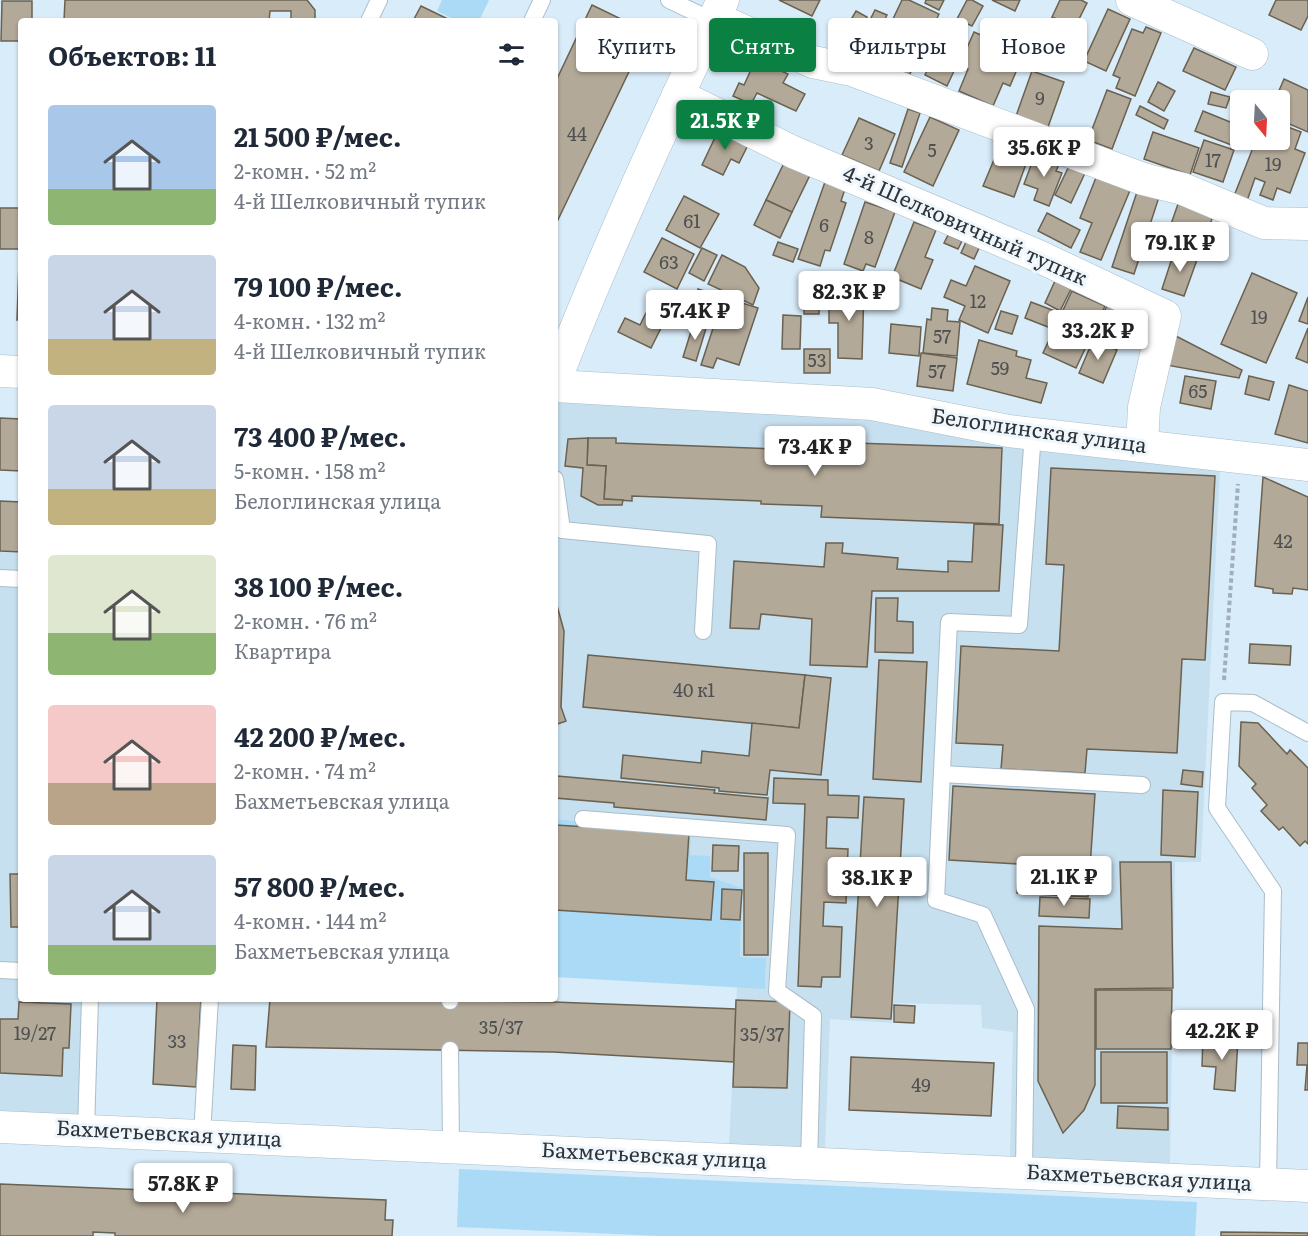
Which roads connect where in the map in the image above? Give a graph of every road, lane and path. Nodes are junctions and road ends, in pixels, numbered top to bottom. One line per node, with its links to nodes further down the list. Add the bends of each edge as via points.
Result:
1 (379, 0): 6 (lane)
2 (542, 0): 7 (lane)
3 (669, 0): 5 (lane)
4 (1132, 0): 8 (street)
5 (717, 13): 9 (street); 10 (street, via 813,62 852,70 1143,179 1183,189 1264,223)
6 (370, 18)
7 (533, 18)
8 (1252, 54)
9 (678, 95): 13 (street); 16 (street, 4-й Шелковичный тупик, via 794,152 1038,256 1165,316 1144,407)
10 (1308, 224)
11 (0, 371): 12 (street)
12 (18, 372)
13 (558, 376)
14 (558, 384): 15 (street, Белоглинская улица, via 872,404)
15 (1034, 433): 16 (street, Белоглинская улица); 25 (lane, via 1019,625 949,622)
16 (1142, 446): 17 (street, Белоглинская улица)
17 (1240, 458): 18 (street, Белоглинская улица); 23 (path)
18 (1308, 465)
19 (558, 501): 22 (lane, via 562,530 708,544)
20 (0, 578): 21 (lane)
21 (18, 579)
22 (703, 631)
23 (1223, 702): 24 (lane, via 1253,702); 39 (lane, via 1217,808 1273,891)
24 (1308, 733)
25 (942, 774): 26 (lane); 38 (lane, via 936,900 984,915 1026,1009)
26 (1142, 785)
27 (583, 819): 37 (lane, via 787,835 777,992 813,1016)
28 (0, 970): 29 (lane)
29 (18, 971)
30 (90, 1002): 34 (lane)
31 (210, 1002): 35 (lane)
32 (450, 1050): 36 (lane)
33 (0, 1127): 34 (street, Бахметьевская улица)
34 (86, 1130): 35 (street, Бахметьевская улица)
35 (202, 1136): 36 (street, Бахметьевская улица)
36 (451, 1147): 37 (street, Бахметьевская улица)
37 (809, 1163): 38 (street, Бахметьевская улица)
38 (1024, 1173): 39 (street, Бахметьевская улица)
39 (1268, 1184): 40 (street, Бахметьевская улица)
40 (1308, 1186)

